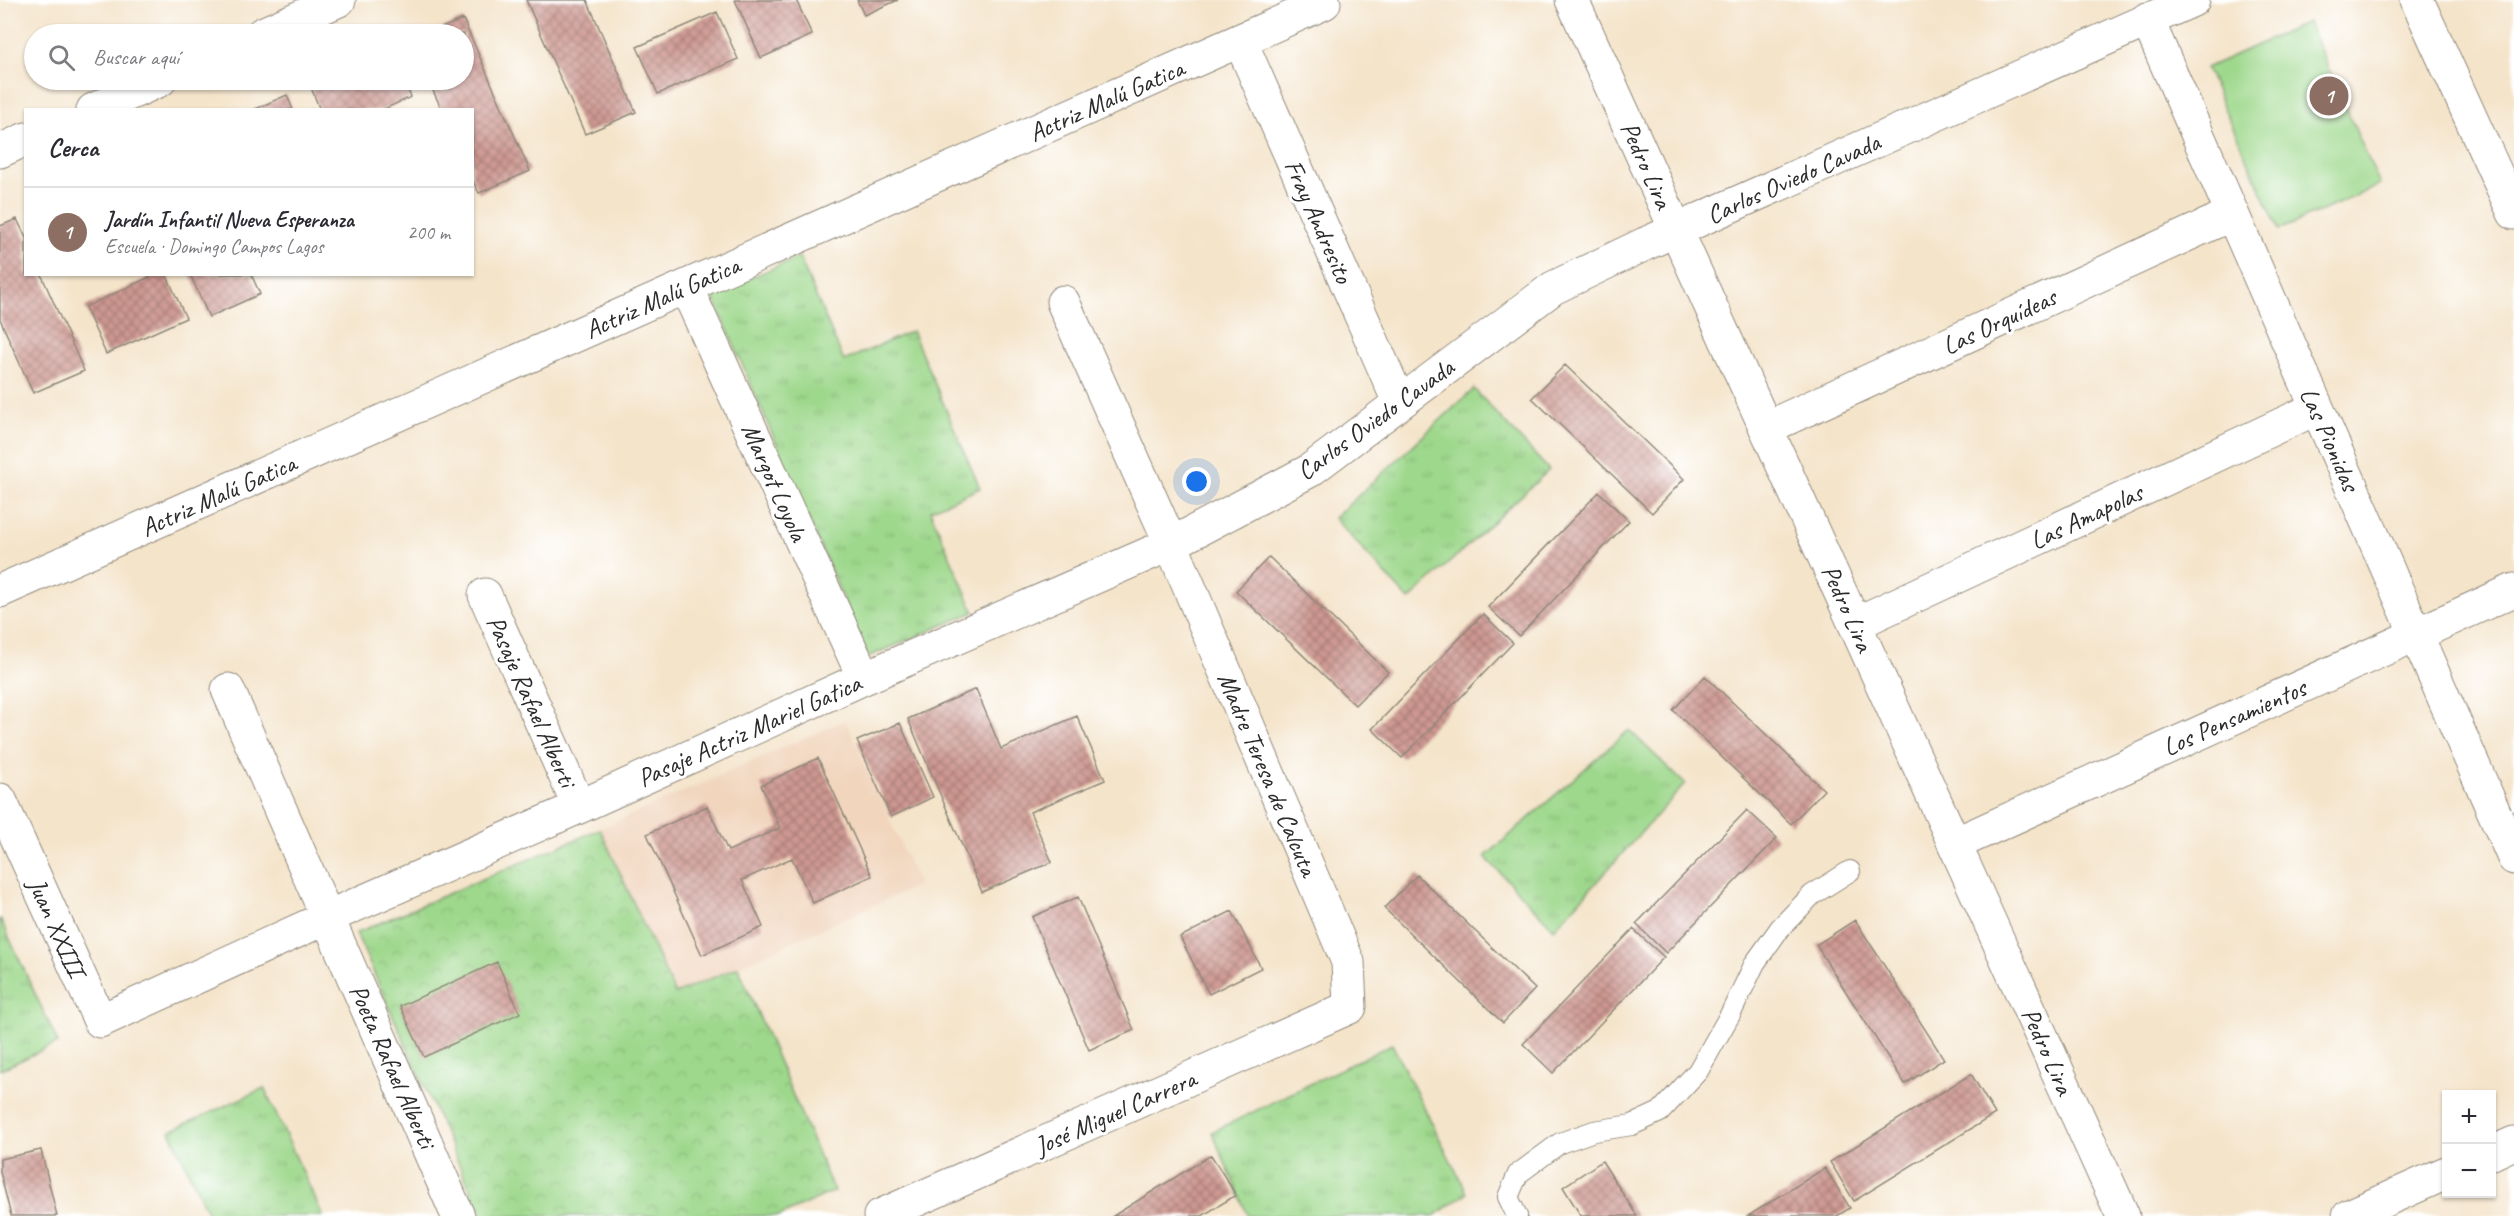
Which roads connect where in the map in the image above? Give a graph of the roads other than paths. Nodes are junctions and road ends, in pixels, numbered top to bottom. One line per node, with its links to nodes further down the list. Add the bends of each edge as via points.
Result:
1 (339, 0): 7 (street)
2 (1572, 0): 16 (street, Pedro Lira)
3 (2193, 0): 6 (street, Carlos Oviedo Cavada)
4 (2417, 0): 13 (street)
5 (1324, 3): 8 (street, Actriz Malú Gatica)
6 (2147, 19): 15 (street, Las Pionidas); 16 (street, Carlos Oviedo Cavada)
7 (285, 24)
8 (1240, 40): 17 (street, Actriz Malú Gatica); 19 (street, Fray Andresito)
9 (138, 90): 10 (street)
10 (97, 108)
11 (24, 140): 12 (street)
12 (0, 151)
13 (2505, 168): 14 (street)
14 (2514, 213)
15 (2232, 214): 20 (street, Las Pionidas); 21 (street, Las Orquídeas)
16 (1677, 230): 19 (street, Carlos Oviedo Cavada, via 1553,288); 21 (street, Pedro Lira)
17 (686, 287): 23 (street, Actriz Malú Gatica); 28 (street, Margot Loyola)
18 (1063, 302): 22 (street, Madre Teresa de Calcuta)
19 (1399, 402): 22 (street, Carlos Oviedo Cavada, via 1309,471)
20 (2317, 408): 26 (street, Las Amapolas); 27 (street, Las Pionidas)
21 (1766, 428): 26 (street, Pedro Lira)
22 (1171, 544): 28 (street, Pasaje Actriz Mariel Gatica); 36 (street, Madre Teresa de Calcuta, via 1348,962)
23 (0, 591)
24 (2514, 591): 27 (street, Los Pensamientos)
25 (485, 595): 31 (street, Pasaje Rafael Alberti)
26 (1855, 624): 32 (street, Pedro Lira)
27 (2416, 635): 32 (street, Los Pensamientos); 33 (street, Las Pionidas)
28 (864, 678): 31 (street, Pasaje Actriz Mariel Gatica)
29 (228, 690): 35 (street)
30 (0, 800): 37 (street, Juan XXIII)
31 (579, 807): 35 (street, Pasaje Actriz Mariel Gatica)
32 (1954, 844): 44 (street, Pedro Lira)
33 (2514, 858)
34 (1850, 871): 43 (lane, via 1812,895 1780,928 1755,963 1698,1071 1660,1112 1632,1125 1594,1131 1560,1143 1535,1161 1518,1174 1508,1197)
35 (328, 917): 37 (street, Pasaje Actriz Mariel Gatica); 41 (street, Poeta Rafael Alberti)
36 (1350, 1007): 42 (street, José Miguel Carrera)
37 (100, 1022)
38 (2514, 1143): 39 (street)
39 (2496, 1151)
40 (2442, 1175): 45 (street)
41 (458, 1216)
42 (880, 1216)
43 (1517, 1216)
44 (2122, 1216)
45 (2349, 1216)

